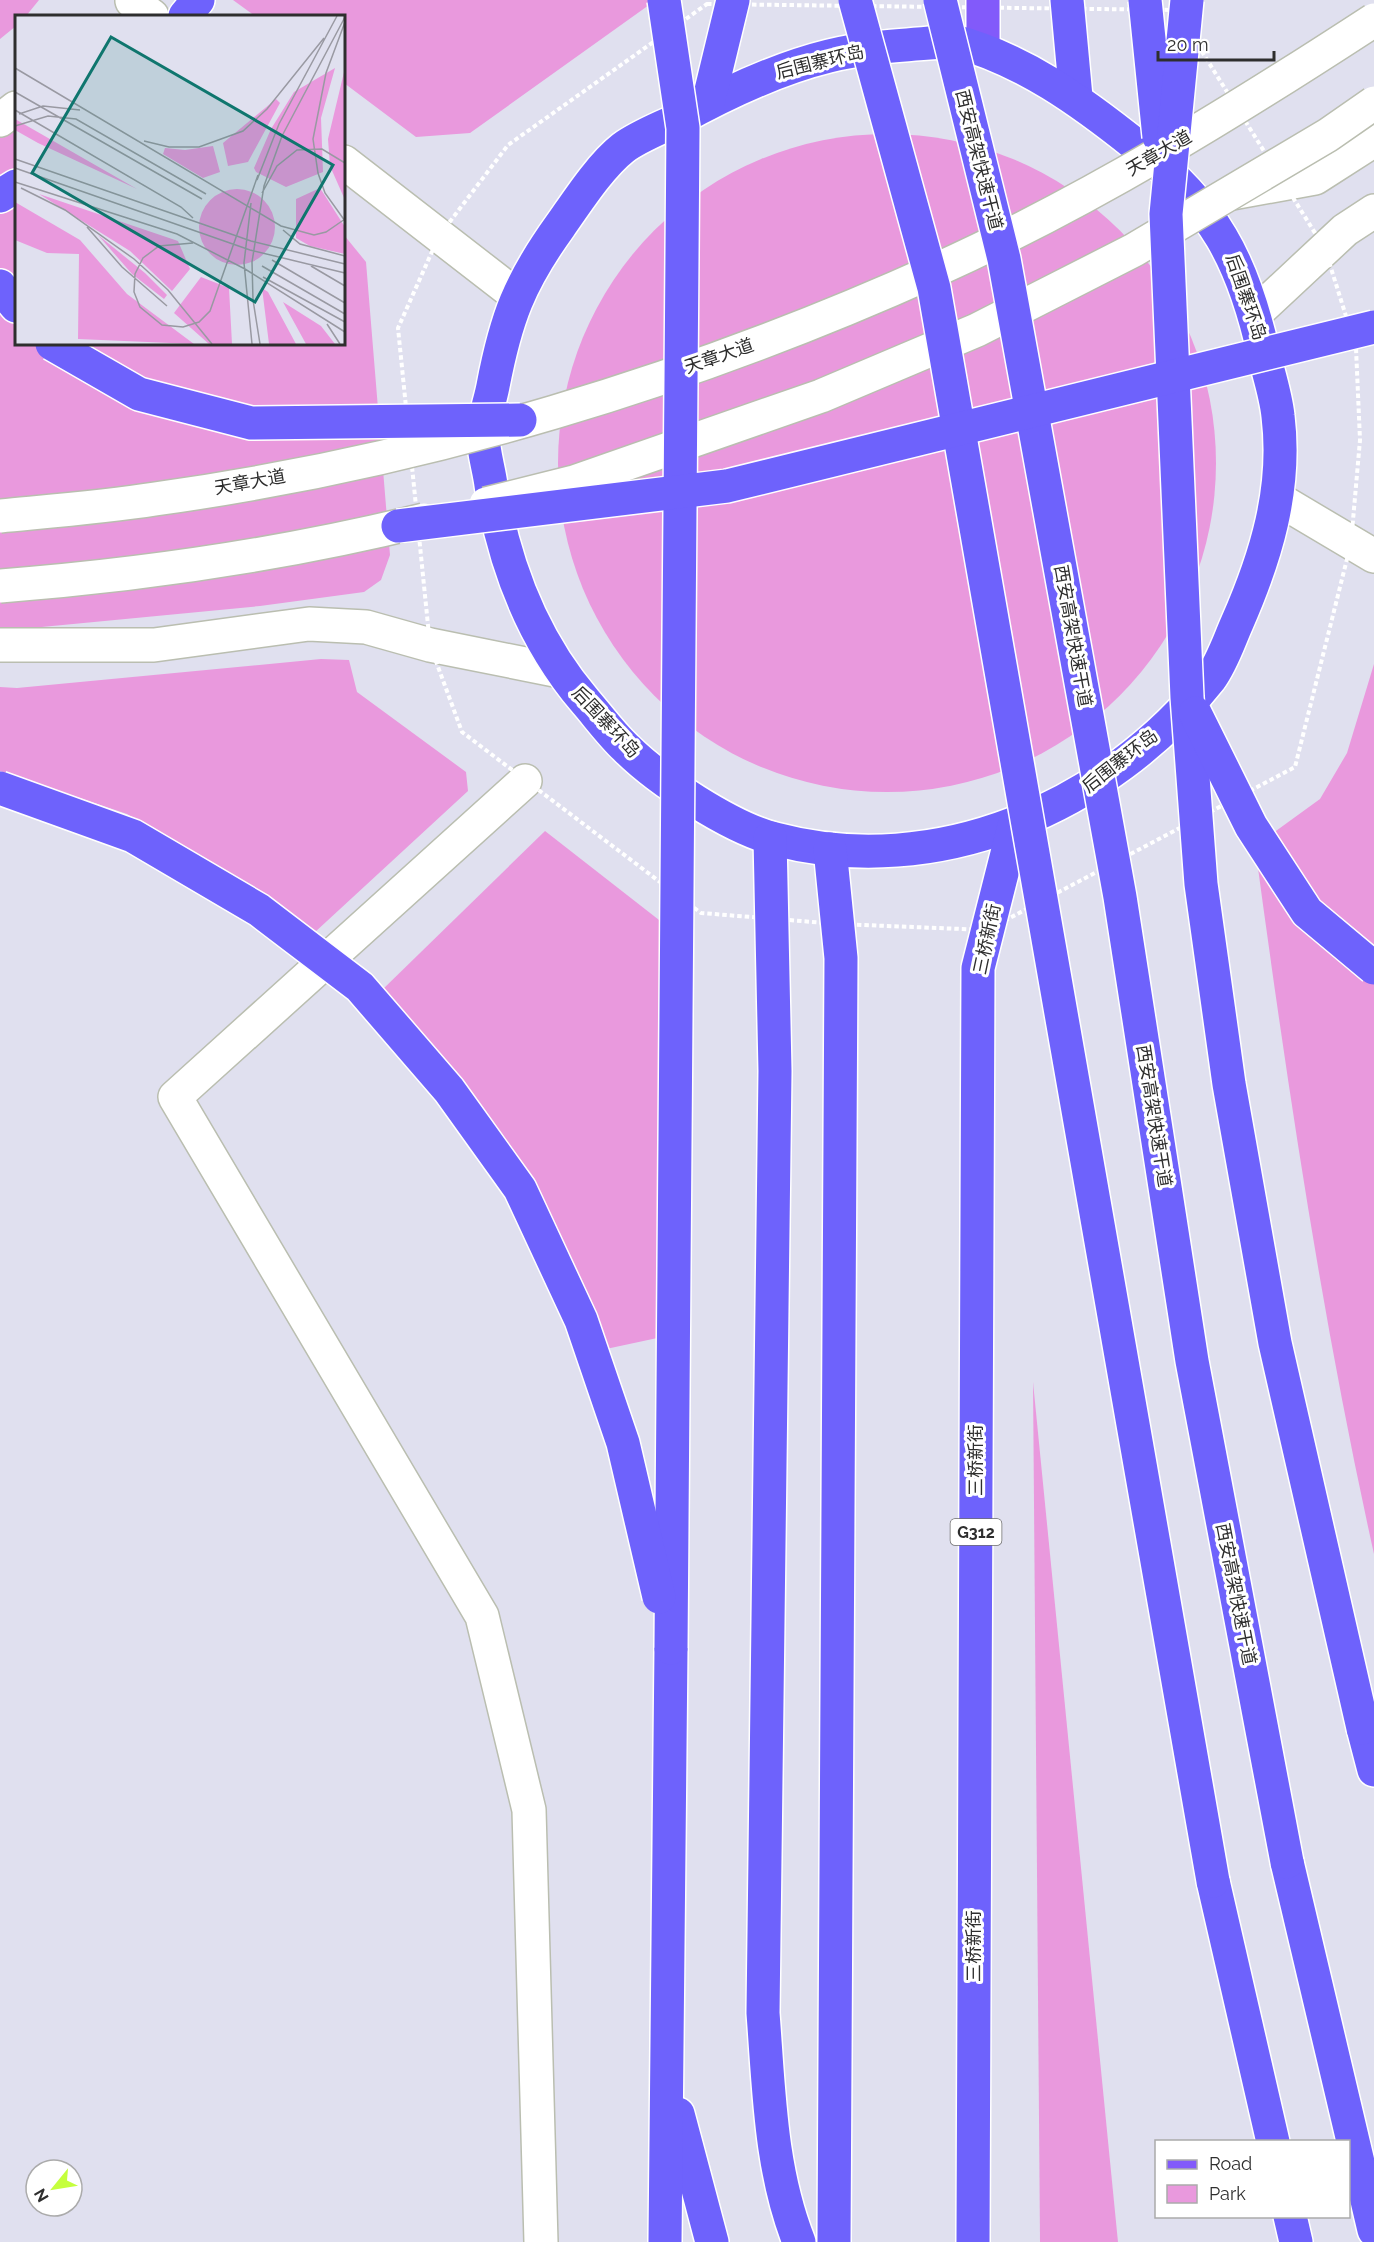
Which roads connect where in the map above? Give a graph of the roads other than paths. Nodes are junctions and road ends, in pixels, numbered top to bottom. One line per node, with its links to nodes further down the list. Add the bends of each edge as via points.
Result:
1 (198, 0): 11 (highway)
2 (664, 0): 48 (highway, bridge, via 683,128)
3 (733, 0): 16 (highway)
4 (855, 0): 51 (highway, bridge, via 934,288 1213,1881)
5 (862, 0): 14 (main road)
6 (940, 0): 53 (highway, 西安高架快速干道, bridge, via 1004,259 1120,897 1192,1361 1287,1862)
7 (983, 0): 13 (main road)
8 (1067, 0): 15 (highway)
9 (1145, 0): 26 (highway, bridge)
10 (1187, 0): 26 (highway, bridge)
11 (185, 15)
12 (1374, 20): 33 (street, 天章大道, bridge, via 1245,104 1086,195 937,269 767,340)
13 (983, 48): 14 (highway, 后围寨环岛, via 954,41); 15 (highway, 后围寨环岛)
14 (861, 50): 16 (highway, 后围寨环岛, via 770,75)
15 (1076, 98): 24 (highway, 后围寨环岛)
16 (708, 103): 28 (highway, 后围寨环岛, via 622,149 540,253)
17 (1374, 103): 36 (street, bridge, via 1328,135 1134,250 977,330 821,396 574,482)
18 (15, 109): 19 (street)
19 (0, 120)
20 (1374, 140): 24 (street, via 1315,178)
21 (345, 163): 28 (street)
22 (15, 187): 23 (highway)
23 (0, 196)
24 (1197, 199): 30 (highway, 后围寨环岛, via 1226,242)
25 (1374, 211): 30 (street, via 1345,230)
26 (1166, 214): 41 (highway, bridge)
27 (0, 286): 29 (highway)
28 (516, 296): 40 (highway, 后围寨环岛, via 504,328 483,435 497,525 520,598)
29 (15, 305)
30 (1255, 314): 34 (highway, 后围寨环岛, via 1278,417)
31 (1374, 327): 36 (highway, bridge, via 727,486)
32 (54, 345): 33 (highway, bridge, via 139,394 251,423)
33 (520, 420): 35 (street, 天章大道, bridge, via 311,471 155,499)
34 (1278, 499): 37 (street); 44 (highway, 后围寨环岛, via 1259,574 1214,675 1155,737 1076,796)
35 (0, 516)
36 (398, 526): 38 (street, bridge, via 177,567)
37 (1374, 556)
38 (0, 586)
39 (0, 645): 40 (street, via 154,645 309,624 366,627 430,645)
40 (560, 671): 45 (highway, 后围寨环岛, via 626,748 694,801)
41 (1188, 697): 47 (highway, bridge, via 1251,826 1307,912); 49 (highway, bridge, via 1201,884 1229,1084 1275,1343)
42 (525, 781): 54 (street, via 175,1097 482,1616 529,1810)
43 (0, 788): 48 (highway, bridge, via 133,836 259,910 360,987 449,1090 520,1189 581,1320 623,1443)
44 (1014, 826): 46 (highway, 后围寨环岛, via 960,841 903,850); 59 (highway, 三桥新街 / G312, via 978,968)
45 (770, 838): 46 (highway, 后围寨环岛); 57 (highway, via 775,1071 763,2013 774,2150)
46 (830, 849): 58 (highway, via 842,958)
47 (1374, 968)
48 (671, 1648): 50 (highway)
49 (1374, 1770)
50 (667, 2072): 55 (highway); 56 (highway)
51 (1273, 2140)
52 (1290, 2218): 60 (highway)
53 (1374, 2230)
54 (541, 2242)
55 (665, 2242)
56 (712, 2242)
57 (799, 2242)
58 (834, 2242)
59 (973, 2242)
60 (1296, 2242)

